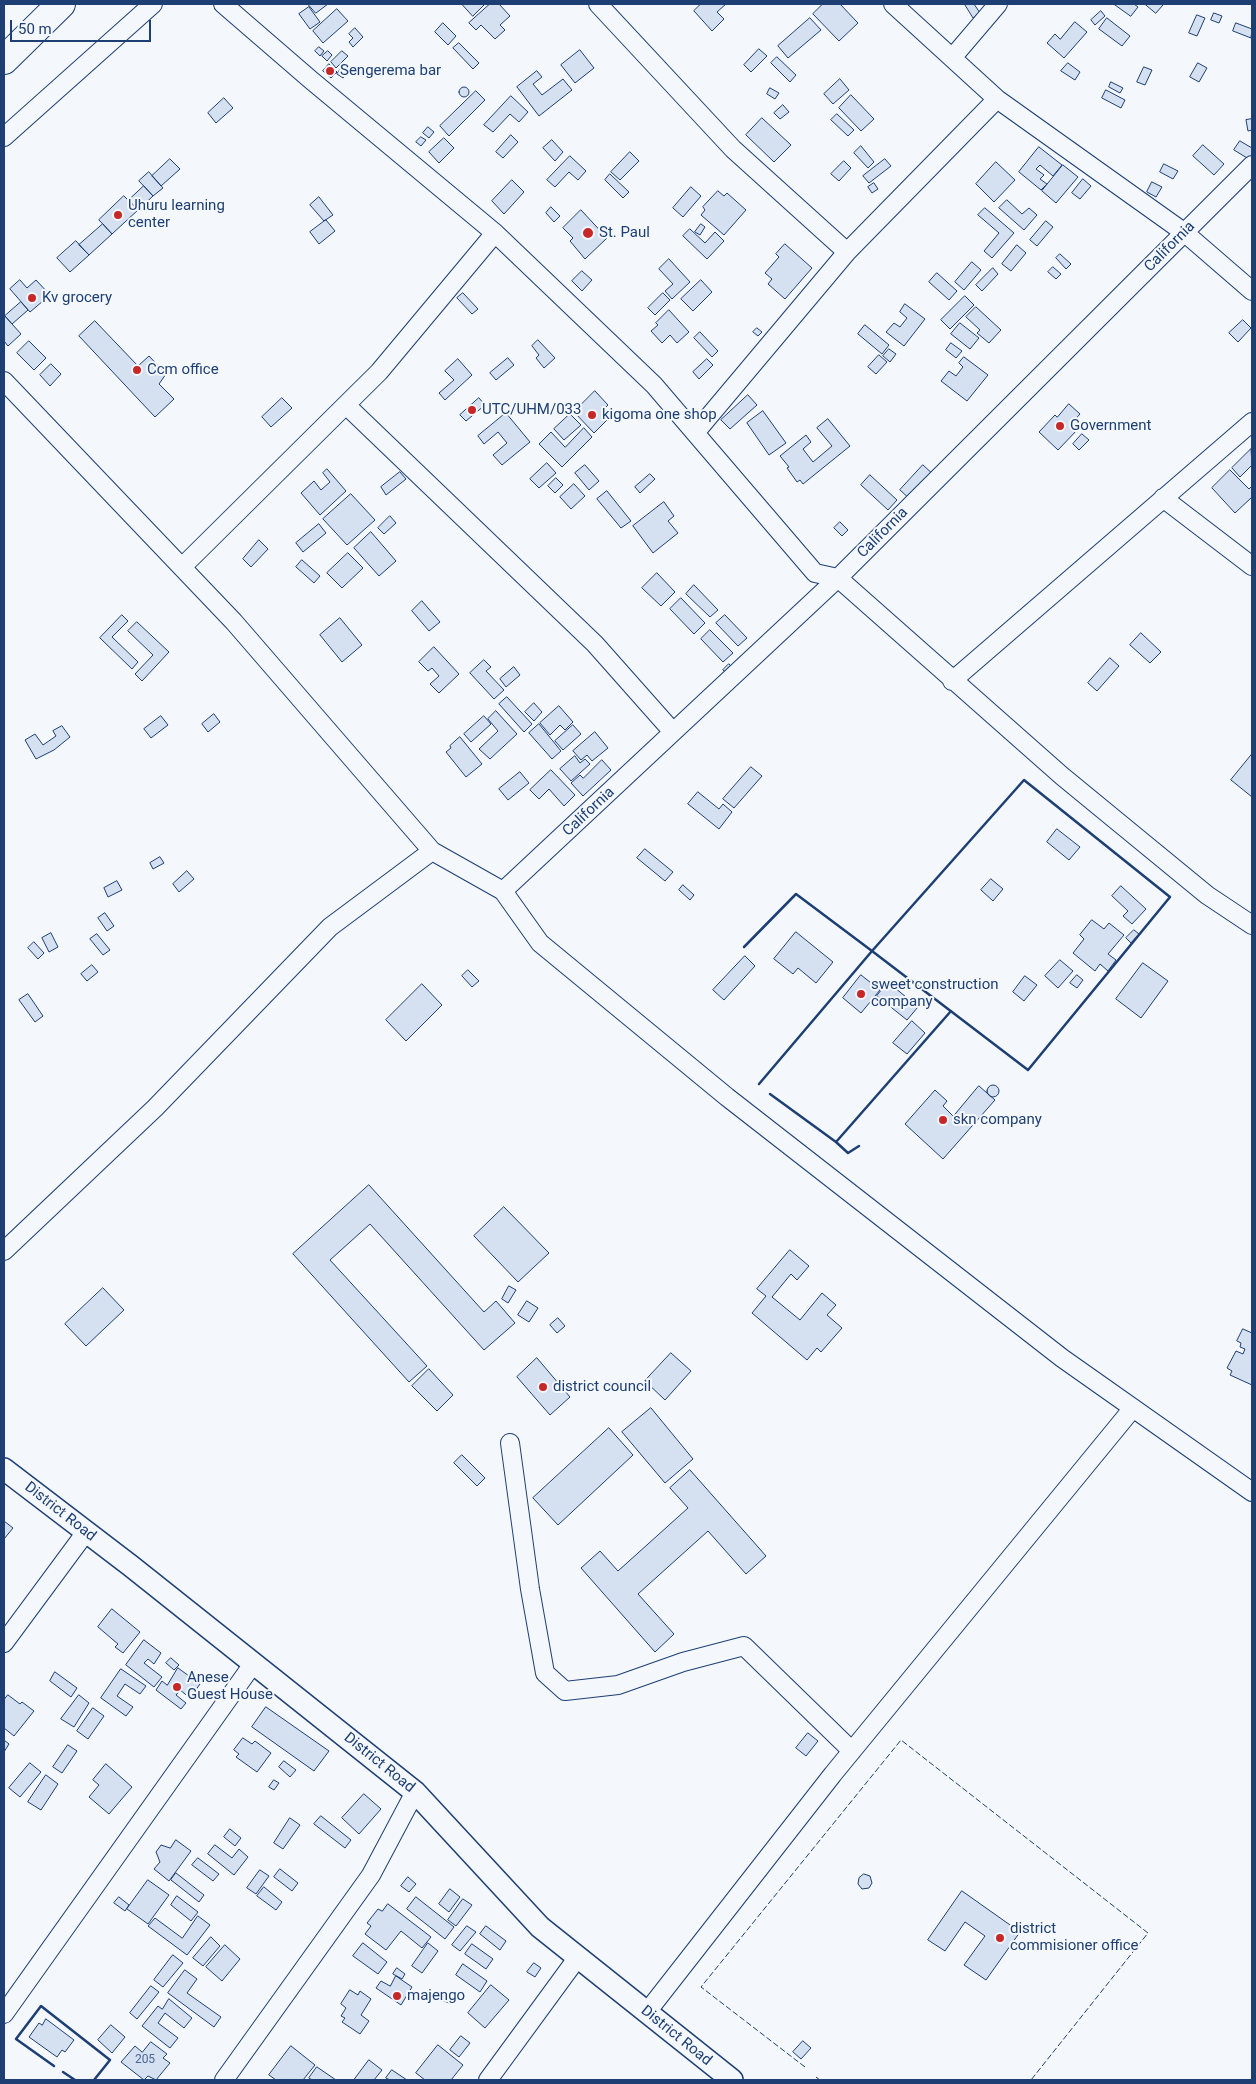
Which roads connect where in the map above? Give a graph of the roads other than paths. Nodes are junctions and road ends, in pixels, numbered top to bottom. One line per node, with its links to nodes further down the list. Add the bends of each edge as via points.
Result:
1 (62, 4): 8 (highway)
2 (153, 4): 10 (street)
3 (223, 4): 13 (street)
4 (893, 4): 7 (street)
5 (998, 4): 7 (street)
6 (602, 5): 14 (street, via 733,149)
7 (952, 58): 9 (street)
8 (4, 60)
9 (997, 99): 12 (street); 14 (street)
10 (4, 137)
11 (1252, 165): 12 (street, California)
12 (1184, 232): 15 (street); 23 (street, California)
13 (495, 233): 17 (street, via 379,372); 19 (street, via 654,385)
14 (847, 252): 19 (street)
15 (1252, 290)
16 (4, 381): 22 (street)
17 (346, 405): 22 (street); 25 (street, via 595,644)
18 (1252, 422): 20 (street)
19 (696, 433): 23 (street, via 815,573)
20 (1163, 498): 21 (street); 24 (street)
21 (1252, 566)
22 (182, 568): 26 (street, via 234,622)
23 (838, 578): 24 (street); 25 (street, California)
24 (952, 680): 28 (street, via 1199,889)
25 (673, 732): 27 (street, California)
26 (432, 851): 27 (street); 29 (street, via 330,927 155,1108)
27 (503, 891): 30 (street, via 540,943 712,1084 1062,1358)
28 (1252, 925)
29 (4, 1251)
30 (1133, 1408): 33 (street); 37 (street)
31 (510, 1443): 37 (street, via 545,1673 565,1691 618,1685 744,1646)
32 (4, 1469): 34 (street, District Road)
33 (1252, 1492)
34 (86, 1532): 35 (street); 36 (street, District Road)
35 (4, 1643)
36 (253, 1664): 38 (street, District Road); 41 (street)
37 (852, 1751): 40 (street)
38 (415, 1792): 39 (street, District Road, via 540,1927); 42 (street, via 371,1875)
39 (578, 1957): 40 (street, District Road); 43 (street)
40 (647, 2012): 44 (street, District Road)
41 (4, 2014)
42 (224, 2080)
43 (488, 2080)
44 (732, 2080)

